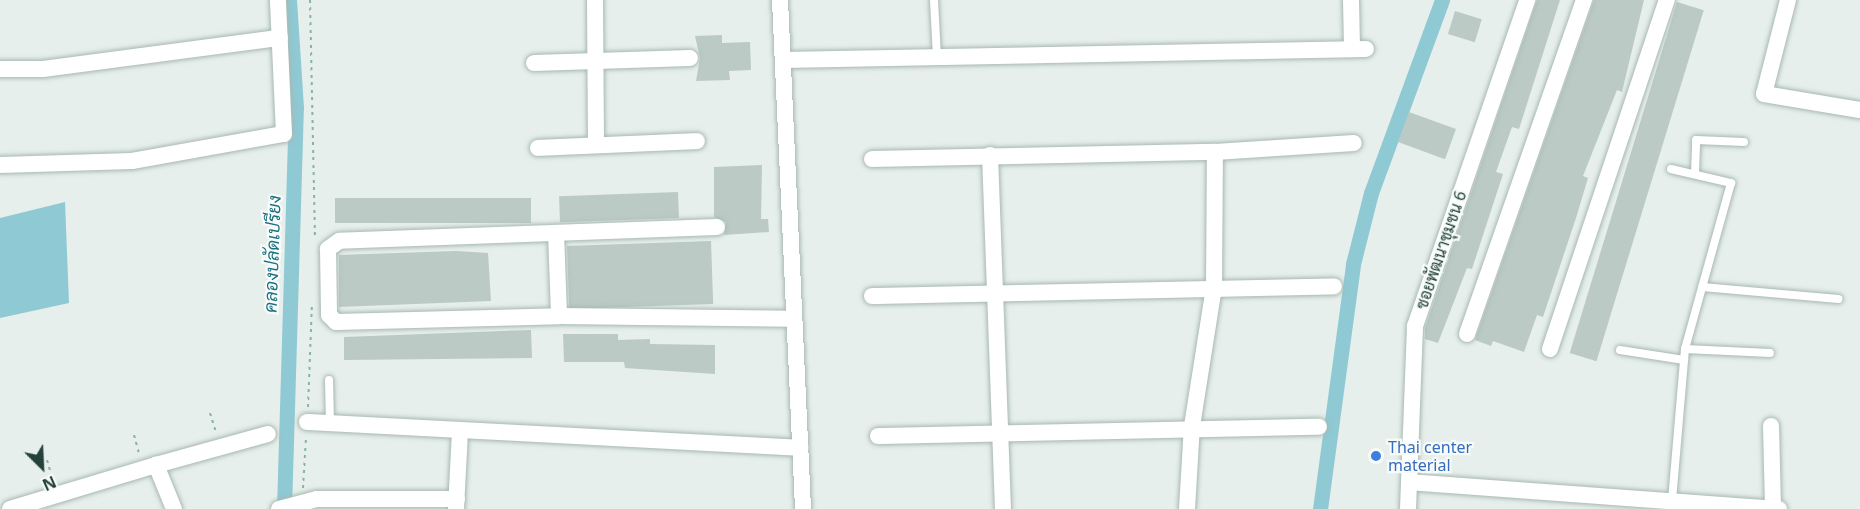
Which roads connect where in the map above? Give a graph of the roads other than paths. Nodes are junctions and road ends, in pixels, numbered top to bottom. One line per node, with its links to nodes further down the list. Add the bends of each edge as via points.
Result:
1 (278, 0): 10 (street)
2 (595, 0): 14 (street)
3 (780, 0): 13 (street)
4 (934, 0): 11 (lane)
5 (1352, 0): 11 (street, via 1359,49)
6 (1527, 0): 57 (street, ซอยพัฒนาชุมชน 6, via 1415,326)
7 (1584, 0): 39 (street)
8 (1667, 0): 40 (street)
9 (1788, 0): 17 (street, via 1764,94)
10 (280, 38): 16 (street, via 43,69); 26 (street, via 284,134 132,160)
11 (937, 57): 13 (street)
12 (690, 58): 14 (street)
13 (783, 60): 38 (street)
14 (596, 61): 15 (street); 21 (street)
15 (534, 63)
16 (0, 69)
17 (1860, 111)
18 (697, 141): 21 (street)
19 (1744, 142): 28 (lane, via 1696,140)
20 (1354, 143): 23 (street)
21 (596, 145): 22 (street)
22 (538, 148)
23 (1215, 152): 24 (street); 33 (street)
24 (990, 155): 25 (street); 34 (street)
25 (872, 159)
26 (0, 165)
27 (1671, 169): 28 (lane)
28 (1695, 174): 32 (lane, via 1731,183)
29 (717, 227): 30 (street)
30 (556, 233): 37 (street); 37 (street, via 332,243 329,315 336,322)
31 (1334, 286): 33 (street)
32 (1702, 286): 36 (lane); 41 (lane)
33 (1214, 287): 34 (street); 48 (street)
34 (993, 294): 35 (street); 53 (street)
35 (872, 296)
36 (1838, 299)
37 (559, 316): 38 (street)
38 (792, 319): 55 (street)
39 (1467, 334)
40 (1550, 349)
41 (1685, 349): 43 (lane); 44 (lane)
42 (1620, 350): 44 (lane)
43 (1770, 353)
44 (1684, 360): 58 (lane)
45 (329, 380): 47 (lane)
46 (307, 422): 47 (street)
47 (330, 424): 51 (street)
48 (1192, 426): 50 (street); 53 (street); 65 (street)
49 (1771, 426): 67 (street)
50 (1319, 427)
51 (460, 432): 55 (street); 59 (street)
52 (268, 434): 56 (street)
53 (997, 435): 54 (street); 64 (street)
54 (878, 436)
55 (800, 448): 63 (street)
56 (150, 467): 60 (street); 61 (street)
57 (1409, 482): 58 (street); 66 (street, ซอยพัฒนาชุมชน 6)
58 (1672, 501): 67 (street)
59 (457, 504): 62 (street, via 310,498)
60 (10, 509)
61 (174, 509)
62 (279, 509)
63 (803, 509)
64 (1003, 509)
65 (1187, 509)
66 (1408, 509)
67 (1773, 509): 68 (street)
68 (1779, 509)

